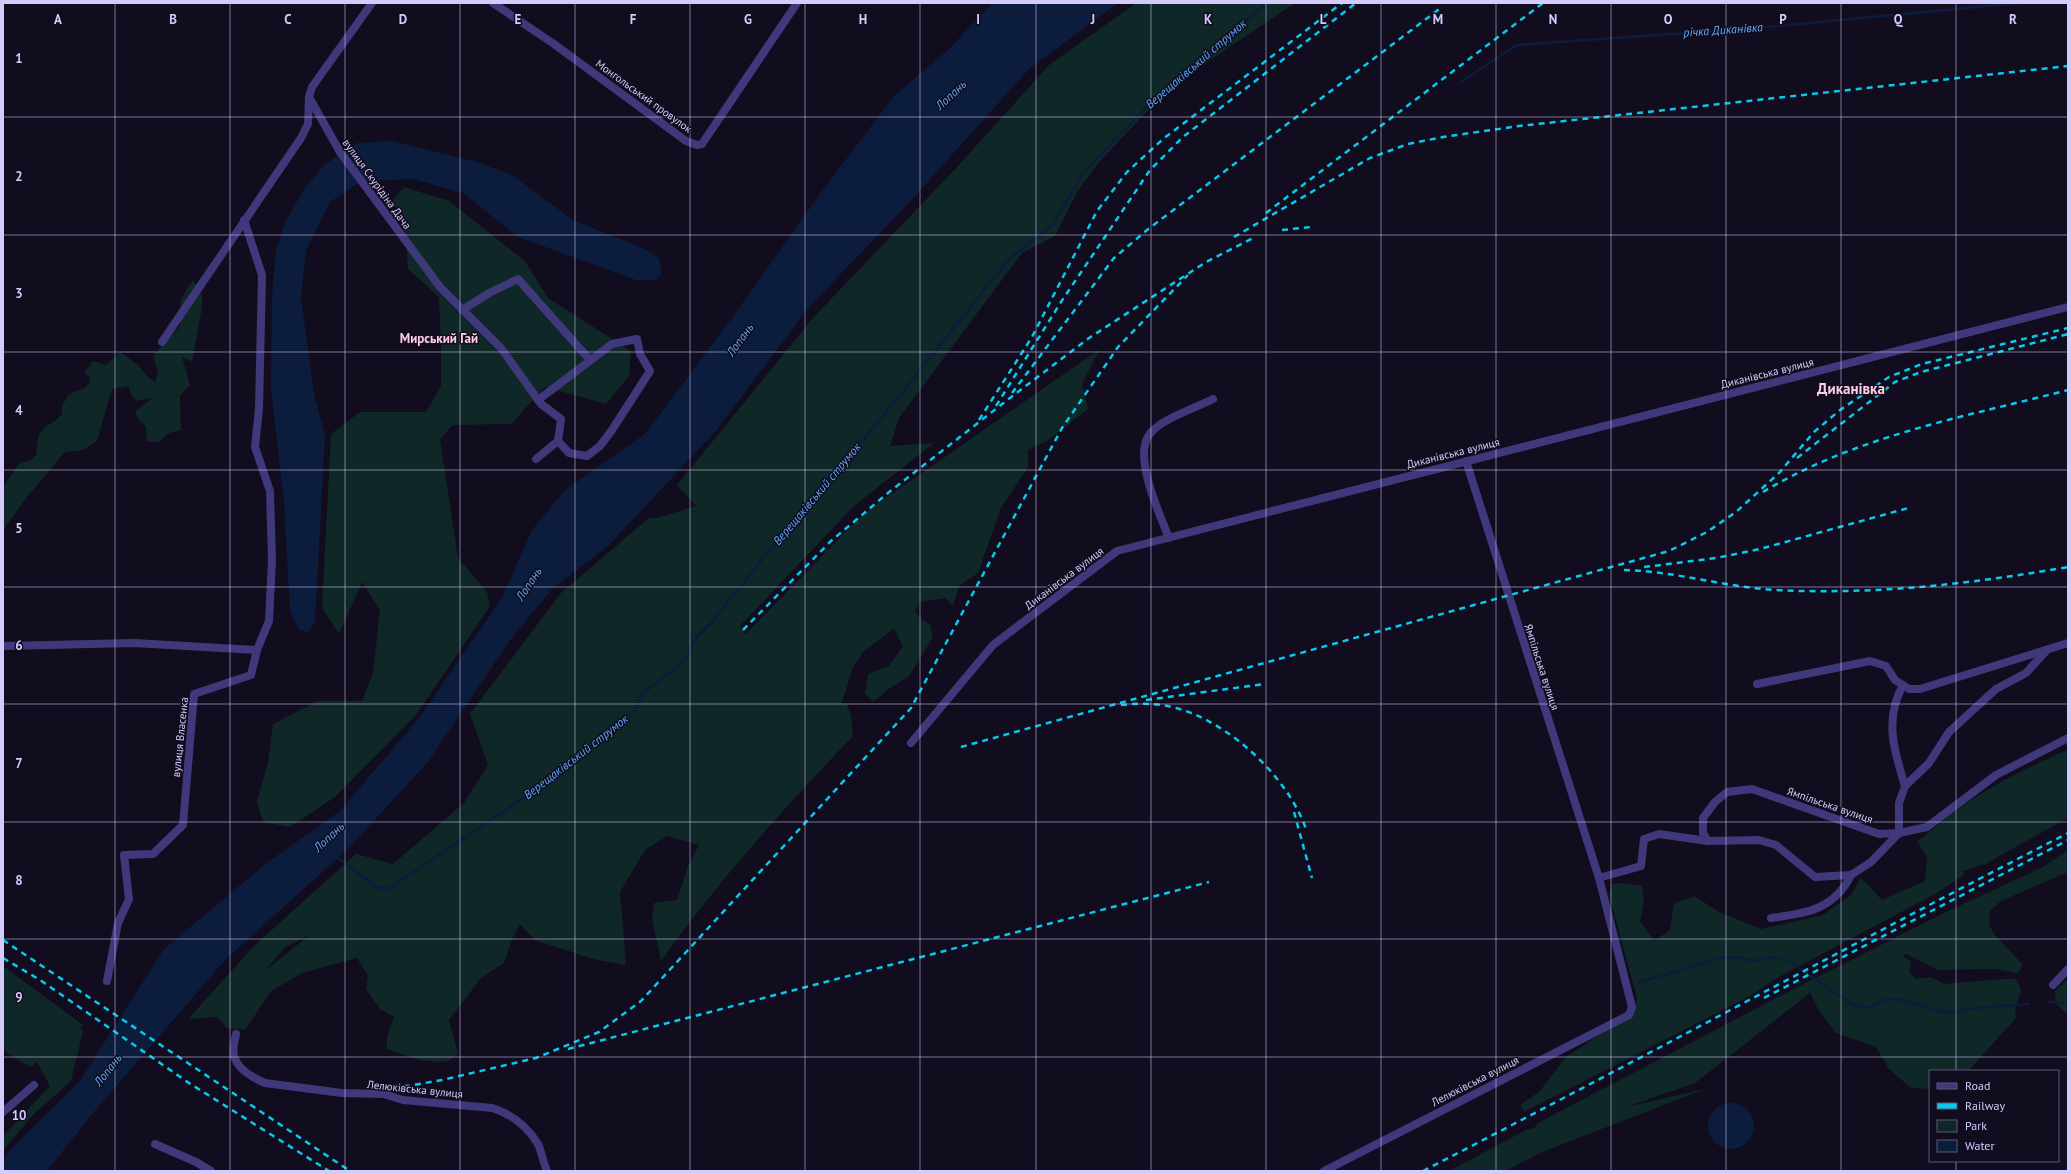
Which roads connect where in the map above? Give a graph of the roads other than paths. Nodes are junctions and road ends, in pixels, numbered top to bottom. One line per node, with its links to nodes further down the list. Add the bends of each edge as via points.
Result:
1 (372, 3): 4 (street, via 312,87)
2 (493, 3): 3 (street, Монгольський провулок, via 554,44 686,141 697,145 702,144)
3 (798, 3)
4 (309, 97): 5 (street, via 308,124 301,138); 7 (street, вулиця Скурідіна Дача, via 340,152 373,200 440,287)
5 (244, 220): 8 (street); 19 (street, via 262,275 256,447 270,491 272,560 269,621)
6 (2068, 307): 14 (street, Диканівська вулиця)
7 (462, 310): 9 (street, via 518,279); 11 (street, вулиця Скурідіна Дача, via 501,348)
8 (162, 342)
9 (590, 360): 11 (street); 12 (street, via 612,344 636,339 640,354 650,371 600,446 586,456 570,453)
10 (1214, 399): 15 (street, via 1161,424 1148,435 1143,449 1145,468 1156,506)
11 (538, 400): 12 (street, вулиця Скурідіна Дача, via 561,419)
12 (558, 441): 13 (street)
13 (536, 459)
14 (1466, 461): 15 (street, Диканівська вулиця); 28 (street, Ямпільська вулиця)
15 (1169, 538): 23 (street, Диканівська вулиця, via 1117,551 994,644)
16 (2068, 643): 18 (street)
17 (3, 646): 19 (street, via 134,643)
18 (2047, 649): 21 (street, via 1920,689 1909,689); 24 (street, via 2026,673 1996,689 1948,732 1929,763)
19 (257, 650): 31 (street, вулиця Власенка, via 251,674 194,694 183,825 153,854 124,855 129,899 118,923)
20 (1757, 684): 21 (street, via 1870,661 1886,666 1895,680)
21 (1902, 685): 24 (street, via 1892,712 1893,749)
22 (2068, 738): 25 (street, Ямпільська вулиця, via 1996,774 1927,827)
23 (911, 743)
24 (1905, 786): 25 (street, via 1899,802)
25 (1899, 833): 26 (street, Ямпільська вулиця, via 1879,834 1752,789 1727,792 1715,802 1703,818 1703,833); 27 (street, via 1871,862)
26 (1708, 841): 27 (street, via 1759,840 1776,845 1815,877); 28 (street, via 1659,834 1644,839 1641,866)
27 (1851, 875): 29 (street, via 1845,888 1836,898 1810,912)
28 (1599, 878): 33 (street, Ямпільська вулиця)
29 (1771, 918)
30 (2068, 968): 32 (street)
31 (107, 981)
32 (2053, 985)
33 (1632, 1007): 40 (street, Лелюківська вулиця, via 1629,1015)
34 (236, 1034): 39 (street, Лелюківська вулиця, via 233,1055 238,1065 255,1079 265,1082 342,1093 384,1094 403,1100 492,1108 505,1112 516,1118 538,1144)
35 (34, 1085): 36 (street)
36 (3, 1112)
37 (155, 1144): 38 (street)
38 (210, 1171)
39 (547, 1171)
40 (1324, 1171)

